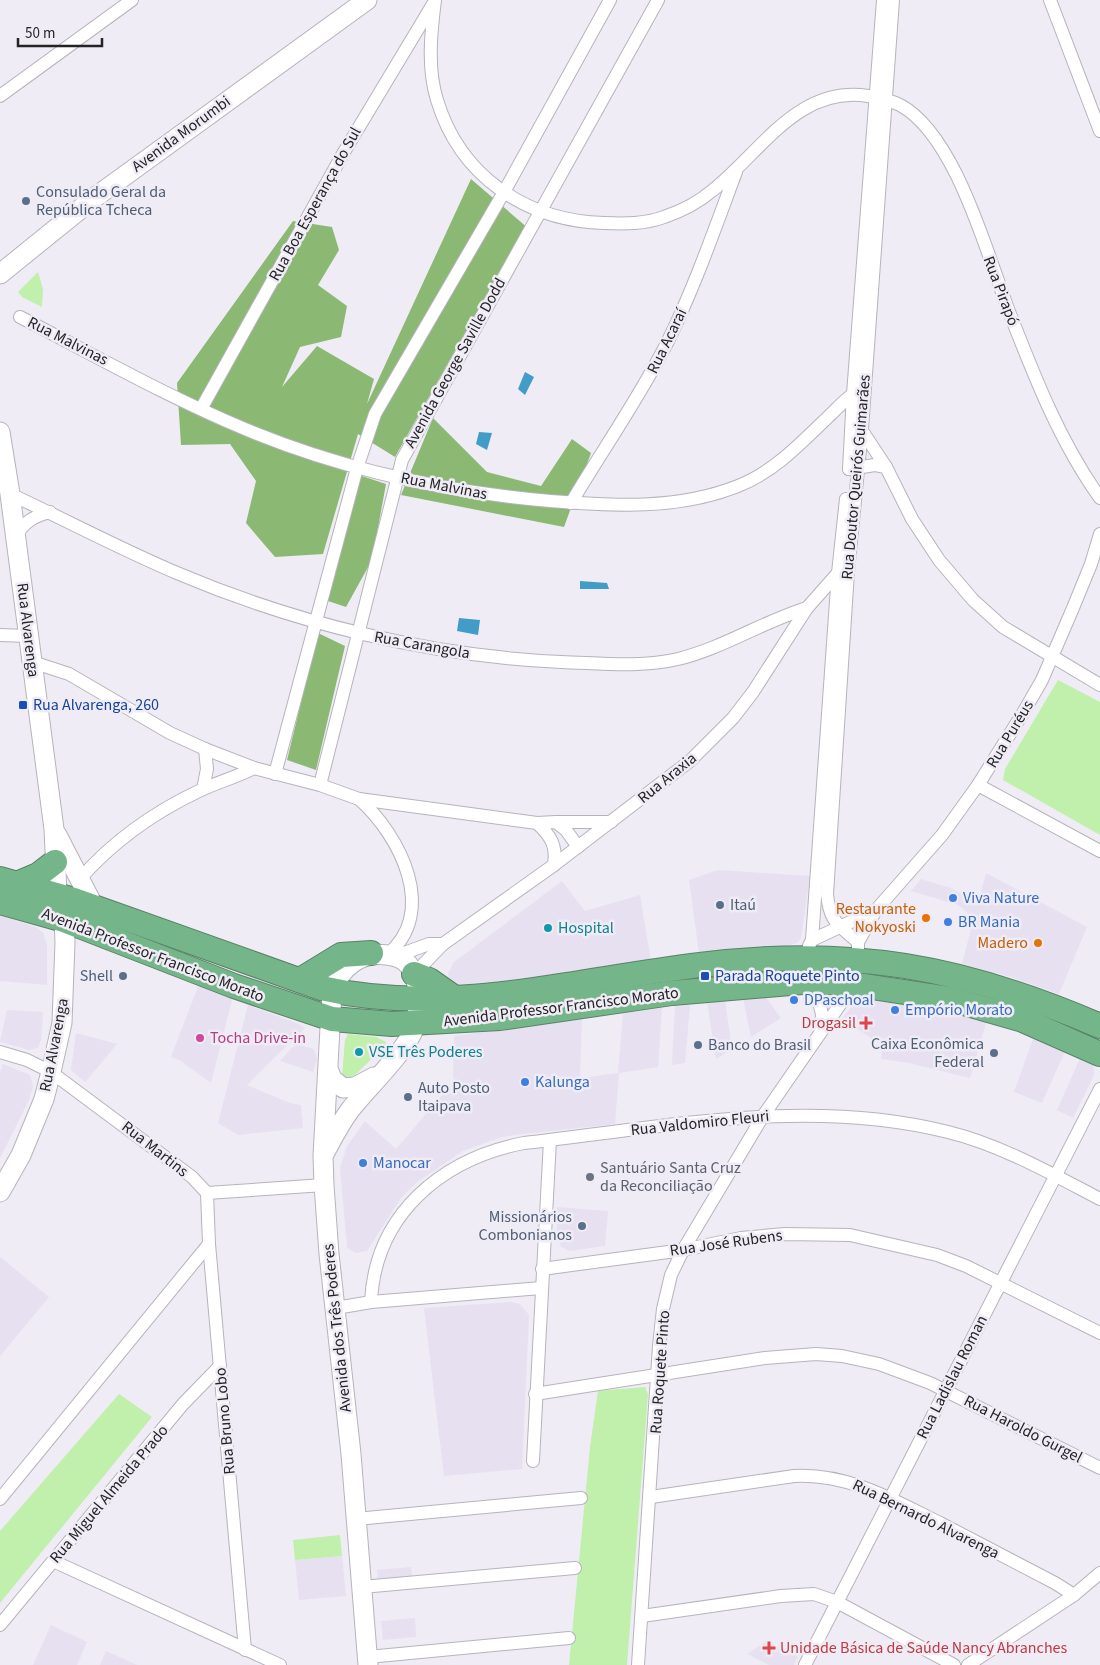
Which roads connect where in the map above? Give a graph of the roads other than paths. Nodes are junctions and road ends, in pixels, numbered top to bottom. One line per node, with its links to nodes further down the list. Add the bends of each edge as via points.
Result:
1 (132, 0): 9 (street)
2 (367, 0): 15 (main road, Avenida Morumbi, via 94,198)
3 (610, 0): 13 (street)
4 (658, 0): 14 (street, Avenida George Saville Dodd)
5 (883, 0): 10 (street, Rua Doutor Queirós Guimarães)
6 (893, 0): 10 (street, Rua Doutor Queirós Guimarães)
7 (1050, 0): 11 (street)
8 (435, 1): 13 (street, Rua Pirapó, via 432,75 437,100 451,133 471,163); 18 (street, Rua Boa Esperança do Sul, via 344,152)
9 (0, 96)
10 (882, 99): 12 (street, Rua Pirapó, via 847,94 811,104 782,123); 17 (street, Rua Doutor Queirós Guimarães); 27 (street, Rua Pirapó, via 914,114 937,139 946,155 961,185 1056,425)
11 (1100, 131)
12 (738, 167): 14 (street, Rua Pirapó, via 702,199 647,222 588,223); 28 (street, Rua Acaraí, via 669,340 646,384)
13 (504, 192): 14 (street, Rua Pirapó); 23 (street, via 375,414)
14 (538, 212): 25 (street, Avenida George Saville Dodd, via 419,425)
15 (2, 270)
16 (20, 317): 18 (street, Rua Malvinas)
17 (858, 391): 19 (street, Rua Doutor Queirós Guimarães); 20 (street, Rua Doutor Queirós Guimarães); 28 (street, Rua Malvinas, via 776,464 740,485 710,496 655,505)
18 (201, 409): 23 (street, Rua Malvinas, via 270,439)
19 (851, 421): 20 (street); 24 (street, Rua Doutor Queirós Guimarães)
20 (862, 429): 22 (street); 24 (street, Rua Doutor Queirós Guimarães)
21 (0, 432): 26 (main road, Rua Alvarenga)
22 (886, 467): 24 (street); 39 (street, via 912,519 958,582 989,617)
23 (357, 468): 25 (street, Rua Malvinas); 35 (street)
24 (853, 468): 32 (street, Rua Doutor Queirós Guimarães)
25 (396, 476): 28 (street, Rua Malvinas, via 484,494); 36 (street, Avenida George Saville Dodd)
26 (10, 494): 29 (street, Rua Carangola); 31 (main road, Rua Alvarenga)
27 (1100, 498)
28 (570, 503)
29 (50, 512): 31 (street, via 26,522); 35 (street, Rua Carangola, via 177,573 234,596)
30 (1100, 534): 39 (street, Rua Puréus)
31 (16, 536): 38 (main road, Rua Alvarenga)
32 (843, 573): 33 (street, Rua Doutor Queirós Guimarães); 34 (street, Rua Araxia); 66 (street, Rua Doutor Queirós Guimarães, via 827,894 828,910)
33 (837, 590): 34 (street, Rua Carangola); 68 (street, Rua Doutor Queirós Guimarães)
34 (810, 604): 36 (street, Rua Carangola, via 706,650 677,659 635,664 538,661 474,654); 52 (street, Rua Araxia, via 754,692 733,718 690,761)
35 (315, 620): 36 (street, Rua Carangola); 44 (street)
36 (358, 633): 45 (street, Avenida George Saville Dodd)
37 (0, 635): 38 (street)
38 (28, 636): 40 (main road, Rua Alvarenga)
39 (1052, 658): 41 (street); 46 (street, Rua Puréus, via 1023,713)
40 (32, 662): 42 (street, via 69,674); 54 (main road, Rua Alvarenga)
41 (1100, 685)
42 (205, 749): 43 (street); 47 (street, via 207,769)
43 (254, 768): 44 (street); 47 (street)
44 (275, 774): 45 (street)
45 (320, 785): 48 (street)
46 (978, 785): 56 (street); 64 (street, Rua Puréus, via 942,835)
47 (203, 789): 59 (street, via 143,821 102,855)
48 (359, 799): 49 (street); 50 (street)
49 (397, 805): 50 (street); 53 (street)
50 (381, 821): 70 (street, via 408,874 412,904 402,940)
51 (556, 822): 52 (street); 53 (street); 55 (street)
52 (611, 822): 55 (street, Rua Araxia)
53 (537, 823): 58 (street, via 552,839 556,850)
54 (54, 829): 57 (main road, Rua Alvarenga); 59 (main road, Rua Alvarenga)
55 (578, 848): 58 (street, Rua Araxia)
56 (1100, 851)
57 (55, 862): 60 (highway, via 38,875); 61 (main road, Rua Alvarenga)
58 (554, 866): 67 (street, Rua Araxia)
59 (79, 880): 63 (main road, Rua Alvarenga)
60 (9, 881): 61 (highway, Avenida Professor Francisco Morato)
61 (57, 894): 63 (highway, Avenida Professor Francisco Morato); 65 (main road, Rua Alvarenga)
62 (0, 902): 65 (highway, Avenida Professor Francisco Morato)
63 (94, 908): 72 (highway, Avenida Professor Francisco Morato)
64 (876, 910): 66 (street, Rua Puréus); 69 (street, Rua Puréus)
65 (64, 920): 78 (highway, Avenida Professor Francisco Morato, via 234,986); 84 (main road, Rua Alvarenga, via 62,1023)
66 (839, 928): 68 (street, Rua Puréus); 69 (street, Rua Doutor Queirós Guimarães)
67 (443, 944): 70 (street, Rua Araxia, via 429,944); 71 (street, Rua Araxia)
68 (810, 949): 69 (highway, Avenida Professor Francisco Morato); 73 (street); 76 (highway, Avenida Professor Francisco Morato)
69 (858, 950): 74 (street, Rua Roquete Pinto); 79 (highway, Avenida Professor Francisco Morato, via 1021,994)
70 (384, 955): 71 (main road, via 410,966); 72 (highway, via 341,955); 75 (main road, via 344,970)
71 (414, 974): 76 (highway, via 429,980); 77 (main road)
72 (300, 980): 75 (highway, Avenida Professor Francisco Morato)
73 (814, 981): 74 (highway, Avenida Professor Francisco Morato); 77 (highway, Avenida Professor Francisco Morato, via 672,993 500,1018); 80 (street, via 822,1014)
74 (852, 984): 80 (street, Rua Roquete Pinto); 82 (highway, Avenida Professor Francisco Morato, via 919,992 981,1007 1023,1020)
75 (332, 991): 77 (highway, Avenida Professor Francisco Morato); 78 (main road, Avenida dos Três Poderes)
76 (456, 999): 77 (highway, Avenida Professor Francisco Morato)
77 (417, 1012): 78 (highway, Avenida Professor Francisco Morato, via 392,1024); 85 (main road, via 410,1037)
78 (332, 1019): 83 (main road, Avenida dos Três Poderes)
79 (1100, 1026)
80 (821, 1031): 87 (street, Rua Roquete Pinto)
81 (0, 1052): 84 (street, Rua Martins)
82 (1100, 1054)
83 (329, 1071): 85 (main road, via 332,1079 343,1088 364,1084); 89 (main road, Avenida dos Três Poderes)
84 (51, 1072): 92 (main road, Rua Alvarenga, via 44,1100 21,1155); 93 (street, Rua Martins, via 116,1118 192,1177)
85 (382, 1072): 89 (main road, via 346,1116)
86 (1100, 1089): 90 (street, Rua Ladislau Roman)
87 (763, 1116): 88 (street, Rua Valdomiro Fleuri); 90 (street, Rua Valdomiro Fleuri, via 849,1116 906,1123 975,1140); 96 (street, Rua Roquete Pinto)
88 (550, 1140): 97 (street); 100 (street, Rua Valdomiro Fleuri, via 505,1146 466,1161 418,1195 393,1226 382,1246 376,1263)
89 (323, 1156): 91 (main road, Avenida dos Três Poderes)
90 (1054, 1176): 94 (street, Rua Valdomiro Fleuri); 98 (street, Rua Ladislau Roman)
91 (324, 1185): 93 (street); 101 (main road, Avenida dos Três Poderes)
92 (0, 1192)
93 (207, 1193): 95 (street, Rua Bruno Lobo)
94 (1100, 1199)
95 (209, 1244): 103 (street, Rua Bruno Lobo); 112 (street)
96 (683, 1250): 97 (street, Rua José Rubens); 98 (street, Rua José Rubens, via 740,1238 850,1234 937,1255); 104 (street, Rua Roquete Pinto, via 671,1275 663,1309)
97 (542, 1269): 99 (street)
98 (1000, 1282): 102 (street, Rua José Rubens); 105 (street, Rua Ladislau Roman)
99 (541, 1288): 100 (street); 106 (street)
100 (371, 1302): 101 (street)
101 (336, 1308): 113 (main road, Avenida dos Três Poderes)
102 (1100, 1332)
103 (220, 1366): 114 (street, Rua Miguel Almeida Prado, via 183,1404); 123 (street, Rua Bruno Lobo)
104 (659, 1373): 105 (street, Rua Haroldo Gurgel, via 816,1354 879,1364); 106 (street, Rua Haroldo Gurgel); 110 (street, Rua Roquete Pinto)
105 (945, 1390): 108 (street, Rua Haroldo Gurgel); 111 (street, Rua Ladislau Roman)
106 (535, 1394): 107 (street)
107 (533, 1461)
108 (1100, 1468)
109 (581, 1498): 113 (street)
110 (651, 1498): 111 (street, Rua Bernardo Alvarenga, via 811,1475 842,1479); 120 (street, Rua Roquete Pinto)
111 (890, 1498): 118 (street, Rua Bernardo Alvarenga); 119 (street, Rua Ladislau Roman)
112 (0, 1500)
113 (356, 1519): 117 (main road, Avenida dos Três Poderes)
114 (53, 1561): 121 (street, Rua Miguel Almeida Prado); 123 (street)
115 (575, 1568): 117 (street)
116 (1100, 1573): 118 (street)
117 (362, 1587): 124 (main road, Avenida dos Três Poderes)
118 (1074, 1595): 129 (street)
119 (837, 1602): 120 (street, via 814,1594 802,1594); 127 (street, Rua Ladislau Roman); 128 (street)
120 (642, 1616): 126 (street, Rua Roquete Pinto)
121 (0, 1625)
122 (569, 1638): 124 (street)
123 (245, 1650): 125 (street)
124 (368, 1661)
125 (280, 1665)
126 (638, 1665)
127 (806, 1665)
128 (954, 1665)
129 (968, 1665)

